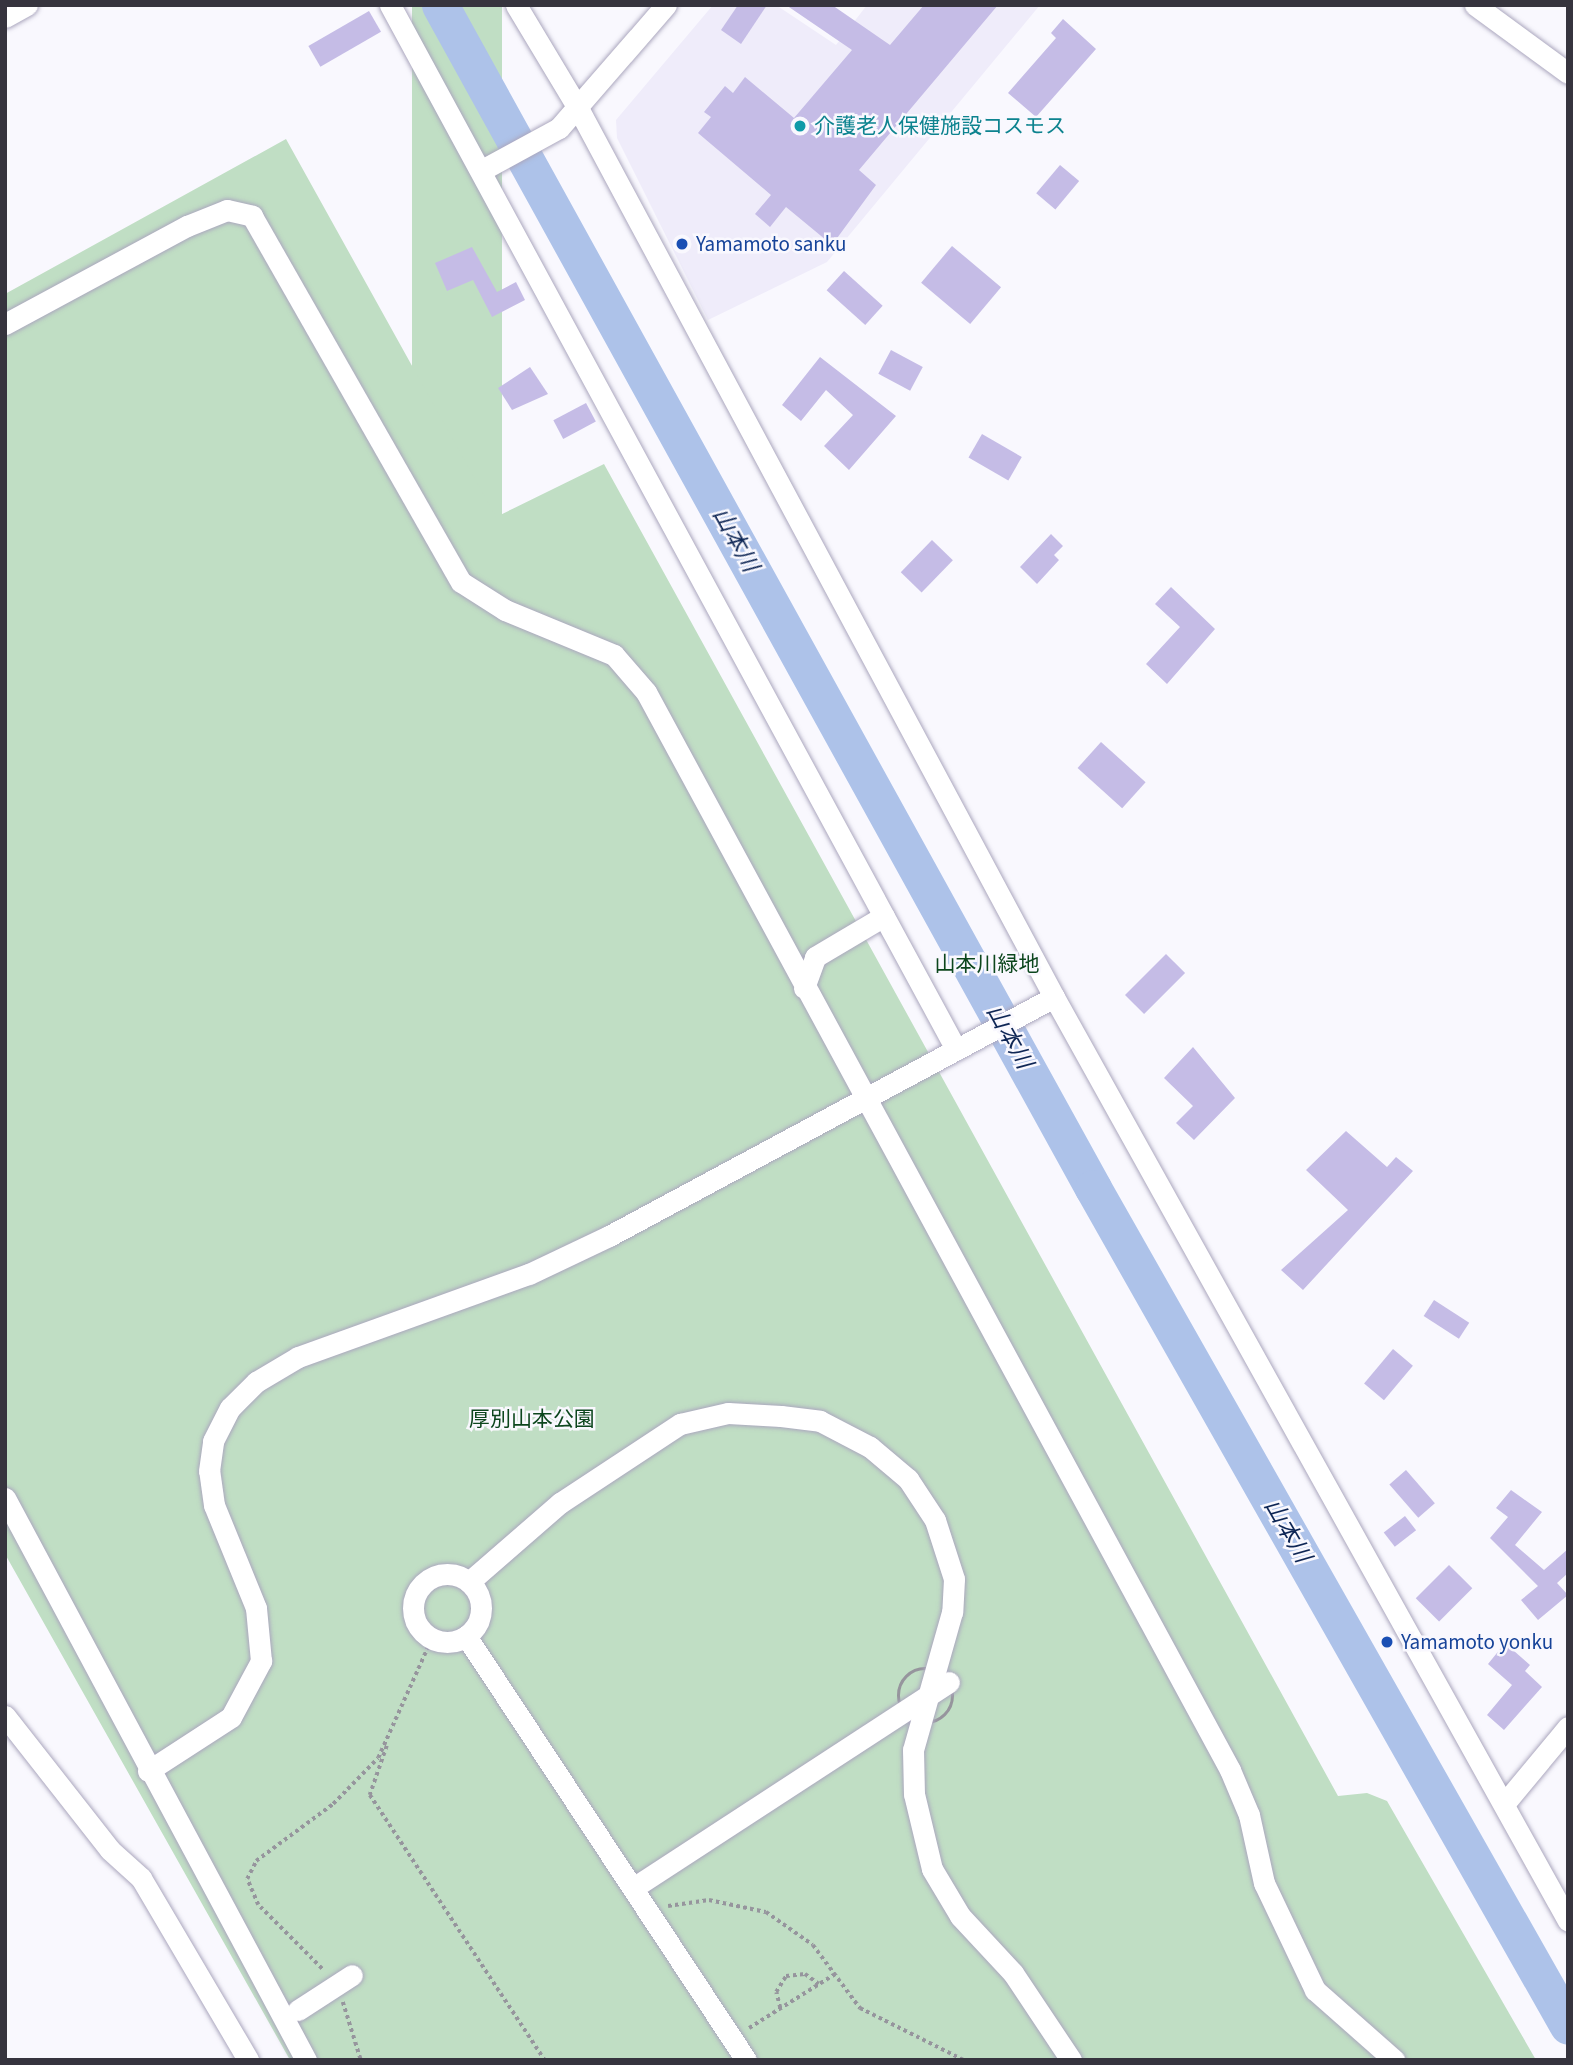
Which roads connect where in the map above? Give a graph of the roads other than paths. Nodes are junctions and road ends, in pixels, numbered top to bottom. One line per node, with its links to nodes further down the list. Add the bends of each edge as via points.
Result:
1 (27, 5): 6 (street)
2 (390, 5): 9 (street)
3 (516, 5): 8 (street)
4 (666, 5): 8 (street)
5 (1475, 5): 7 (street)
6 (5, 17)
7 (1568, 73)
8 (578, 108): 9 (street, via 538,140); 13 (street)
9 (489, 167): 11 (street)
10 (5, 324): 12 (street, via 187,226 227,209 252,216 461,582 505,610 614,656 646,692)
11 (884, 916): 12 (street, via 815,957); 14 (street)
12 (804, 988): 15 (street)
13 (1054, 997): 14 (street); 24 (street)
14 (964, 1045): 15 (street)
15 (865, 1099): 23 (street, via 685,1199 529,1274 298,1357 256,1382 230,1408 213,1441 209,1471 214,1505 256,1608 261,1661 231,1717); 33 (street, via 1230,1770 1249,1815 1264,1883 1315,1990)
16 (5, 1498): 23 (street)
17 (469, 1582): 18 (street, via 481,1609); 18 (street, via 444,1574 420,1587 414,1617 432,1638); 20 (street, via 560,1503 680,1424 728,1413 820,1421 870,1447 908,1479 935,1520 954,1579 952,1612)
18 (466, 1636): 25 (street)
19 (949, 1682): 20 (street)
20 (928, 1695): 25 (street); 32 (street, via 914,1750 914,1794 932,1869 960,1916 1013,1973)
21 (5, 1716): 29 (street, via 110,1850 141,1878)
22 (1568, 1727): 24 (street)
23 (148, 1771): 30 (street)
24 (1504, 1804): 26 (street)
25 (633, 1888): 31 (street)
26 (1568, 1921)
27 (344, 1980): 28 (street)
28 (298, 2010)
29 (248, 2060)
30 (306, 2060)
31 (746, 2060)
32 (1071, 2060)
33 (1394, 2060)

